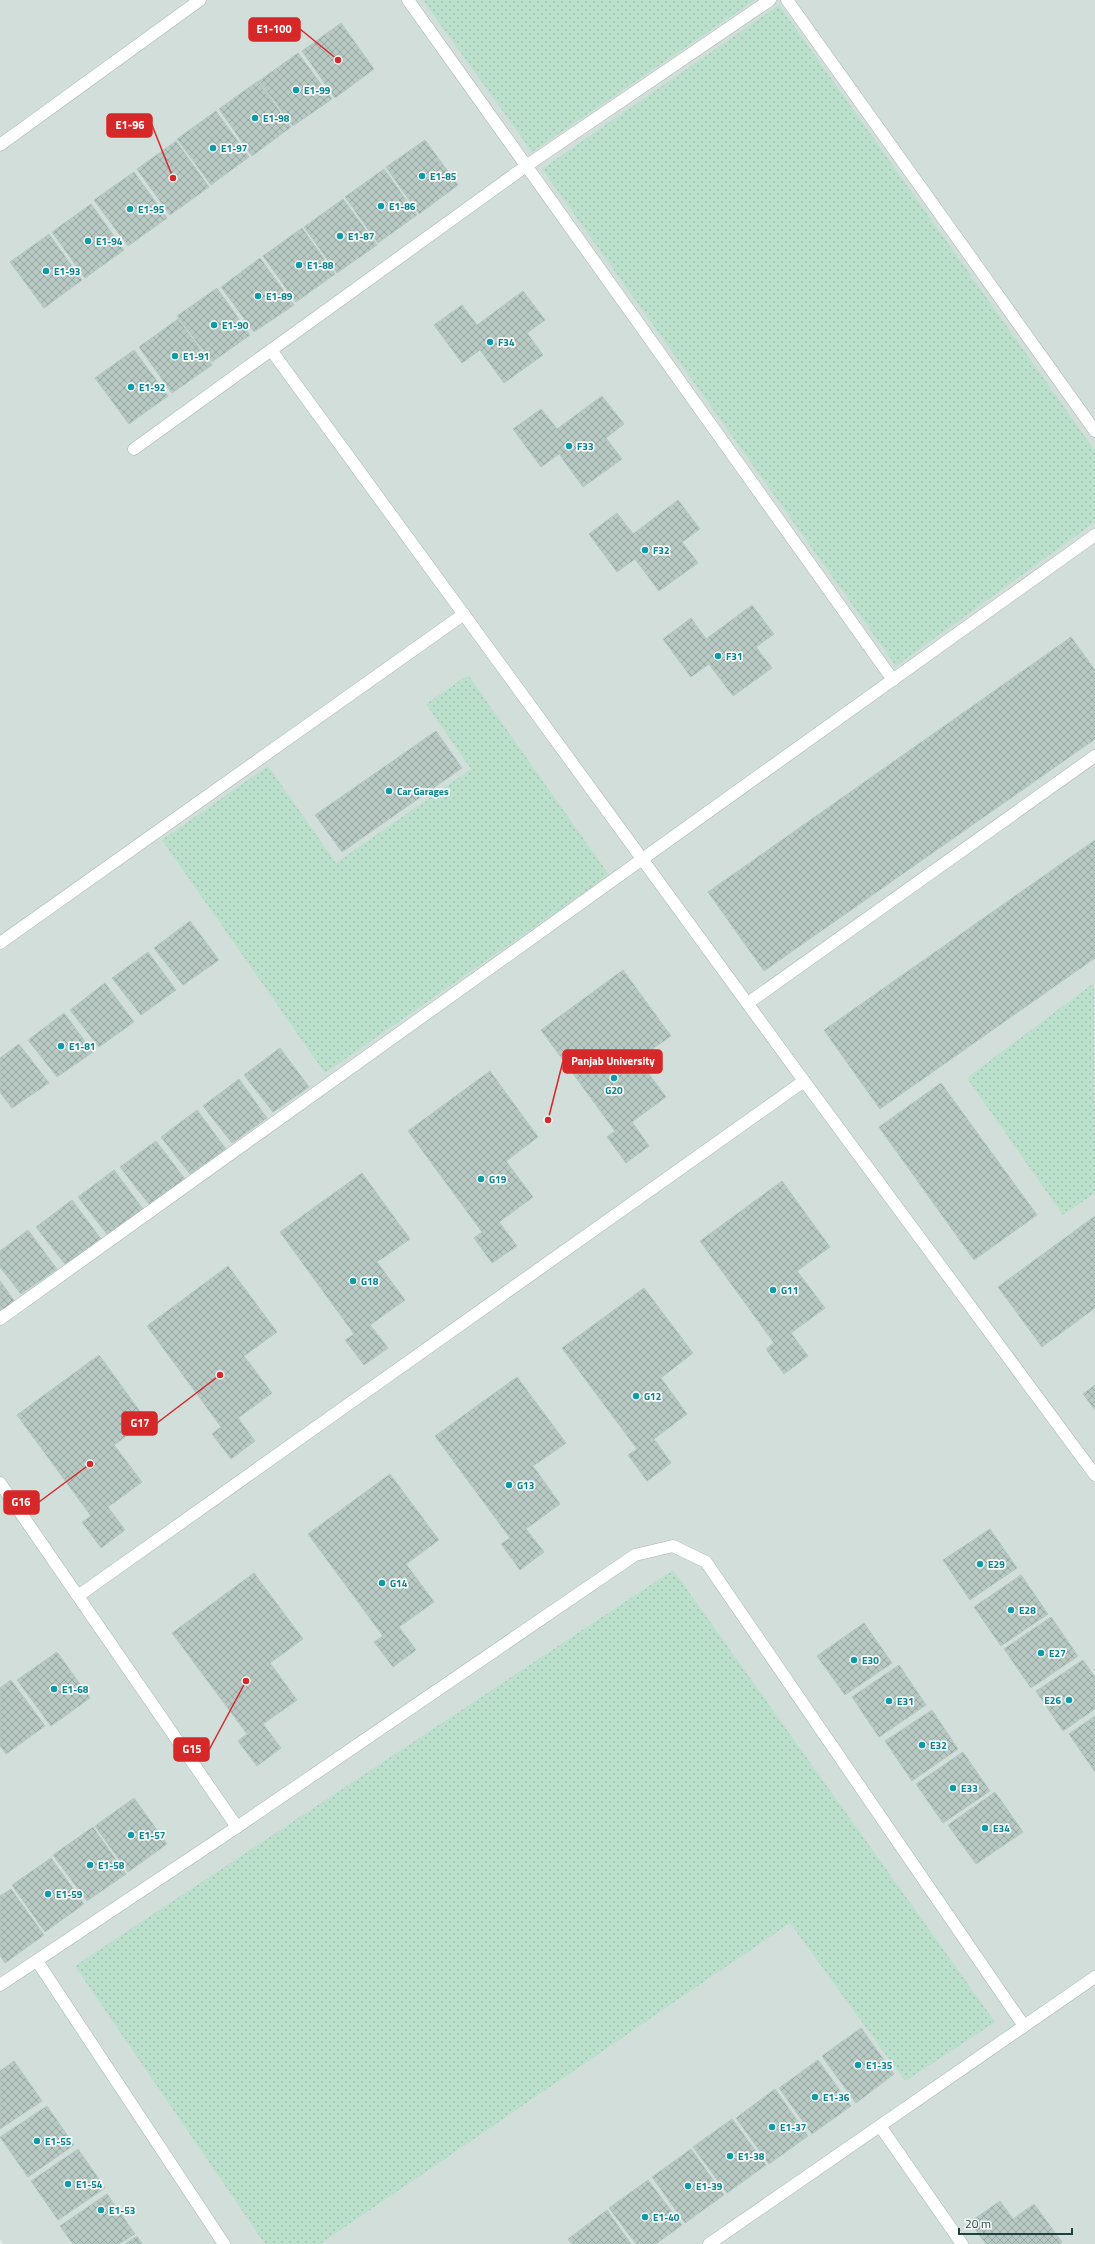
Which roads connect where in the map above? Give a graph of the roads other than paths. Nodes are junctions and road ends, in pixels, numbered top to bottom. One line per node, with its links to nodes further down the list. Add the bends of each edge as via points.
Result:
1 (200, 0): 5 (lane)
2 (408, 0): 6 (lane)
3 (770, 0): 6 (lane)
4 (787, 0): 8 (lane)
5 (0, 145)
6 (526, 166): 7 (lane); 12 (lane)
7 (271, 350): 9 (lane); 11 (lane)
8 (1095, 432)
9 (134, 449)
10 (1095, 535): 12 (lane)
11 (464, 614): 14 (lane); 15 (lane)
12 (893, 680): 14 (lane)
13 (1095, 756): 16 (lane)
14 (643, 859): 16 (lane); 18 (lane)
15 (0, 943)
16 (748, 1003): 17 (lane)
17 (804, 1081): 19 (lane); 21 (lane)
18 (0, 1319)
19 (1095, 1474)
20 (0, 1483): 21 (lane)
21 (78, 1596): 22 (lane)
22 (237, 1827): 23 (lane); 26 (lane, via 635,1555 673,1546 706,1562)
23 (37, 1961): 25 (lane); 28 (lane)
24 (1095, 1977): 26 (lane)
25 (0, 1985)
26 (1024, 2026): 27 (lane)
27 (880, 2126): 29 (lane); 30 (lane)
28 (224, 2244)
29 (709, 2244)
30 (962, 2244)

